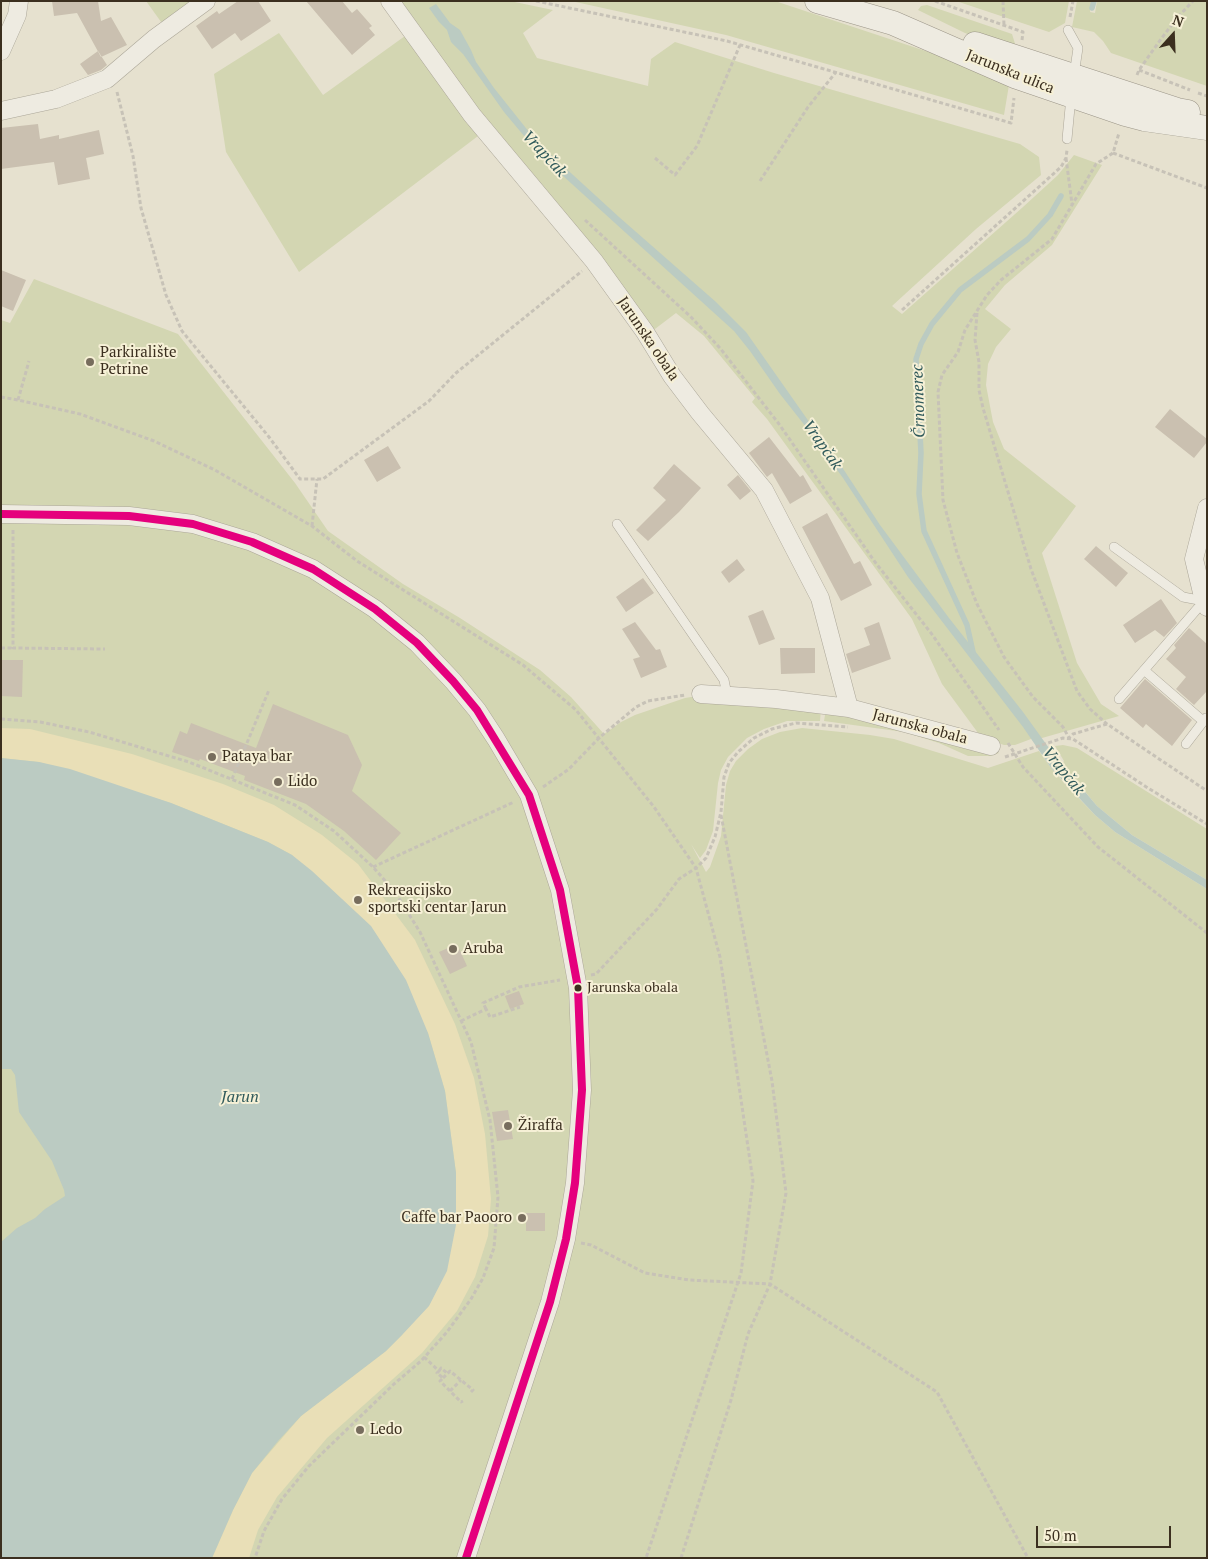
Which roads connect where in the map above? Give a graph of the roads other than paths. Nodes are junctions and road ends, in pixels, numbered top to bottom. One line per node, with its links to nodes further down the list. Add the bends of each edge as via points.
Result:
1 (19, 1): 7 (street, via 17,15)
2 (206, 1): 9 (street, via 154,39 107,80 56,99)
3 (390, 1): 22 (street, Jarunska obala, via 472,115 594,261 677,383 764,490 820,598)
4 (817, 1): 8 (street, Jarunska ulica, via 893,23 1017,77)
5 (857, 1): 8 (street, Jarunska ulica, via 923,20)
6 (1068, 30): 8 (lane, via 1078,48)
7 (1, 51)
8 (1072, 86): 10 (street, Jarunska ulica); 11 (street, Jarunska ulica, via 1125,114); 12 (lane)
9 (1, 111)
10 (1207, 116)
11 (1207, 128)
12 (1067, 139)
13 (1207, 508): 17 (street, via 1194,559)
14 (7, 514): 26 (street, via 129,516 193,524 252,542 314,569 375,609 418,643 477,710 529,795 560,890 576,977 582,1090 575,1183 566,1239 550,1302)
15 (617, 524): 20 (lane, via 724,680)
16 (1114, 548): 17 (lane, via 1183,597)
17 (1205, 604): 18 (lane)
18 (1144, 670): 21 (lane); 23 (lane)
19 (701, 694): 20 (street, Jarunska obala)
20 (727, 695): 22 (street, Jarunska obala)
21 (1119, 699)
22 (849, 708): 24 (street, Jarunska obala)
23 (1205, 719): 25 (lane)
24 (1000, 744)
25 (1186, 744)
26 (466, 1558)

